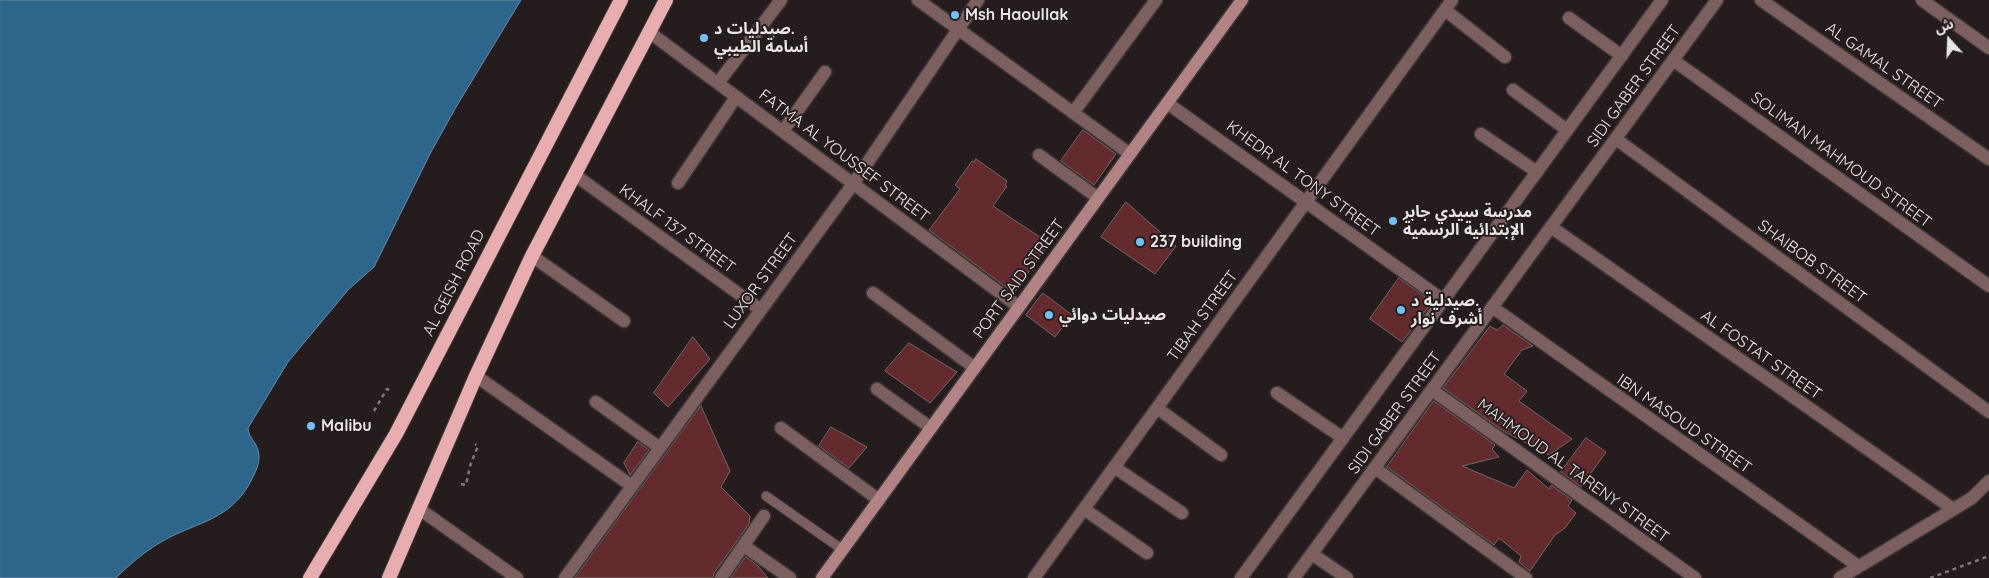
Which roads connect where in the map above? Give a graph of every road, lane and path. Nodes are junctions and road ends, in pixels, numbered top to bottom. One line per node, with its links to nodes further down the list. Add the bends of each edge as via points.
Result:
1 (621, 0): 82 (highway, AL GEISH ROAD, via 396,434)
2 (666, 0): 15 (highway)
3 (781, 0): 21 (street)
4 (918, 0): 14 (street)
5 (978, 0): 14 (street, LUXOR STREET)
6 (1156, 0): 25 (street)
7 (1242, 0): 24 (main road, PORT SAID STREET)
8 (1662, 0): 17 (street, SIDI GABER STREET)
9 (1717, 0): 19 (street, SIDI GABER STREET)
10 (1761, 0): 32 (street, AL GAMAL STREET)
11 (1922, 0): 16 (street)
12 (1448, 5): 18 (street); 38 (street, TIBAH STREET)
13 (1569, 18): 17 (street)
14 (958, 29): 25 (street); 36 (street, LUXOR STREET)
15 (649, 32): 21 (street, FATMA AL YOUSSEF STREET); 34 (highway)
16 (1989, 48)
17 (1622, 56): 26 (street, SIDI GABER STREET)
18 (1505, 57)
19 (1673, 60): 29 (street, SIDI GABER STREET); 41 (street, SOLIMAN MAHMOUD STREET)
20 (825, 72): 27 (street)
21 (718, 83): 23 (street, FATMA AL YOUSSEF STREET)
22 (1513, 90): 26 (street)
23 (736, 97): 27 (street, FATMA AL YOUSSEF STREET); 35 (street)
24 (1167, 103): 30 (main road, PORT SAID STREET); 38 (street, KHEDR AL TONY STREET)
25 (1074, 113): 30 (street)
26 (1568, 130): 33 (street, SIDI GABER STREET)
27 (783, 131): 36 (street, FATMA AL YOUSSEF STREET)
28 (1481, 134): 33 (street)
29 (1616, 139): 39 (street, SIDI GABER STREET); 57 (street, SHAIBOB STREET)
30 (1130, 154): 37 (main road, PORT SAID STREET)
31 (1039, 155): 37 (street)
32 (1989, 159)
33 (1537, 172): 43 (street, SIDI GABER STREET)
34 (575, 175): 40 (highway); 46 (street, KHALF 137 STREET)
35 (678, 183)
36 (853, 184): 44 (street, FATMA AL YOUSSEF STREET); 46 (street, LUXOR STREET)
37 (1098, 198): 44 (main road, PORT SAID STREET)
38 (1306, 202): 43 (street, KHEDR AL TONY STREET); 55 (street, TIBAH STREET)
39 (1551, 228): 45 (street, SIDI GABER STREET); 73 (street, AL FOSTAT STREET)
40 (532, 256): 47 (street); 49 (highway)
41 (1989, 286)
42 (873, 293): 48 (street)
43 (1443, 300): 60 (street, SIDI GABER STREET)
44 (1019, 307): 48 (main road, PORT SAID STREET)
45 (1492, 307): 51 (street, SIDI GABER STREET); 81 (street, IBN MASOUD STREET)
46 (761, 310): 62 (street, LUXOR STREET)
47 (624, 320)
48 (975, 368): 59 (main road, PORT SAID STREET)
49 (476, 376): 68 (street); 71 (highway)
50 (877, 390): 59 (street)
51 (1432, 390): 65 (street, SIDI GABER STREET); 94 (street, MAHMOUD AL TARENY STREET)
52 (392, 392): 56 (path, via 387,389)
53 (1277, 393): 60 (street)
54 (596, 402): 62 (street)
55 (1157, 408): 63 (street); 64 (street, TIBAH STREET)
56 (374, 411)
57 (1989, 412)
58 (781, 428): 70 (street)
59 (931, 428): 70 (main road, PORT SAID STREET)
60 (1343, 438): 90 (street, SIDI GABER STREET)
61 (475, 444): 67 (path, via 478,446 466,485)
62 (660, 448): 68 (street, LUXOR STREET)
63 (1221, 455)
64 (1114, 467): 72 (street, TIBAH STREET); 74 (street)
65 (1375, 468): 79 (street, SIDI GABER STREET); 93 (street)
66 (1989, 481): 73 (street, via 1972,498)
67 (461, 484)
68 (632, 486): 85 (street, LUXOR STREET)
69 (766, 496): 77 (lane)
70 (879, 500): 77 (main road, PORT SAID STREET)
71 (418, 508): 83 (highway); 84 (street)
72 (1084, 509): 78 (street); 89 (street, TIBAH STREET)
73 (1953, 509): 81 (street)
74 (1182, 513)
75 (764, 516): 76 (street)
76 (744, 546): 86 (street); 87 (street)
77 (843, 550): 88 (main road, PORT SAID STREET)
78 (1147, 553)
79 (1312, 554): 91 (street, SIDI GABER STREET); 92 (street)
80 (1989, 556): 96 (path)
81 (1858, 566): 95 (street)
82 (314, 574)
83 (389, 578)
84 (517, 578)
85 (565, 578)
86 (721, 578)
87 (790, 578)
88 (822, 578)
89 (1034, 578)
90 (1241, 578)
91 (1294, 578)
92 (1347, 578)
93 (1526, 578)
94 (1695, 578)
95 (1840, 578)
96 (1930, 578)

